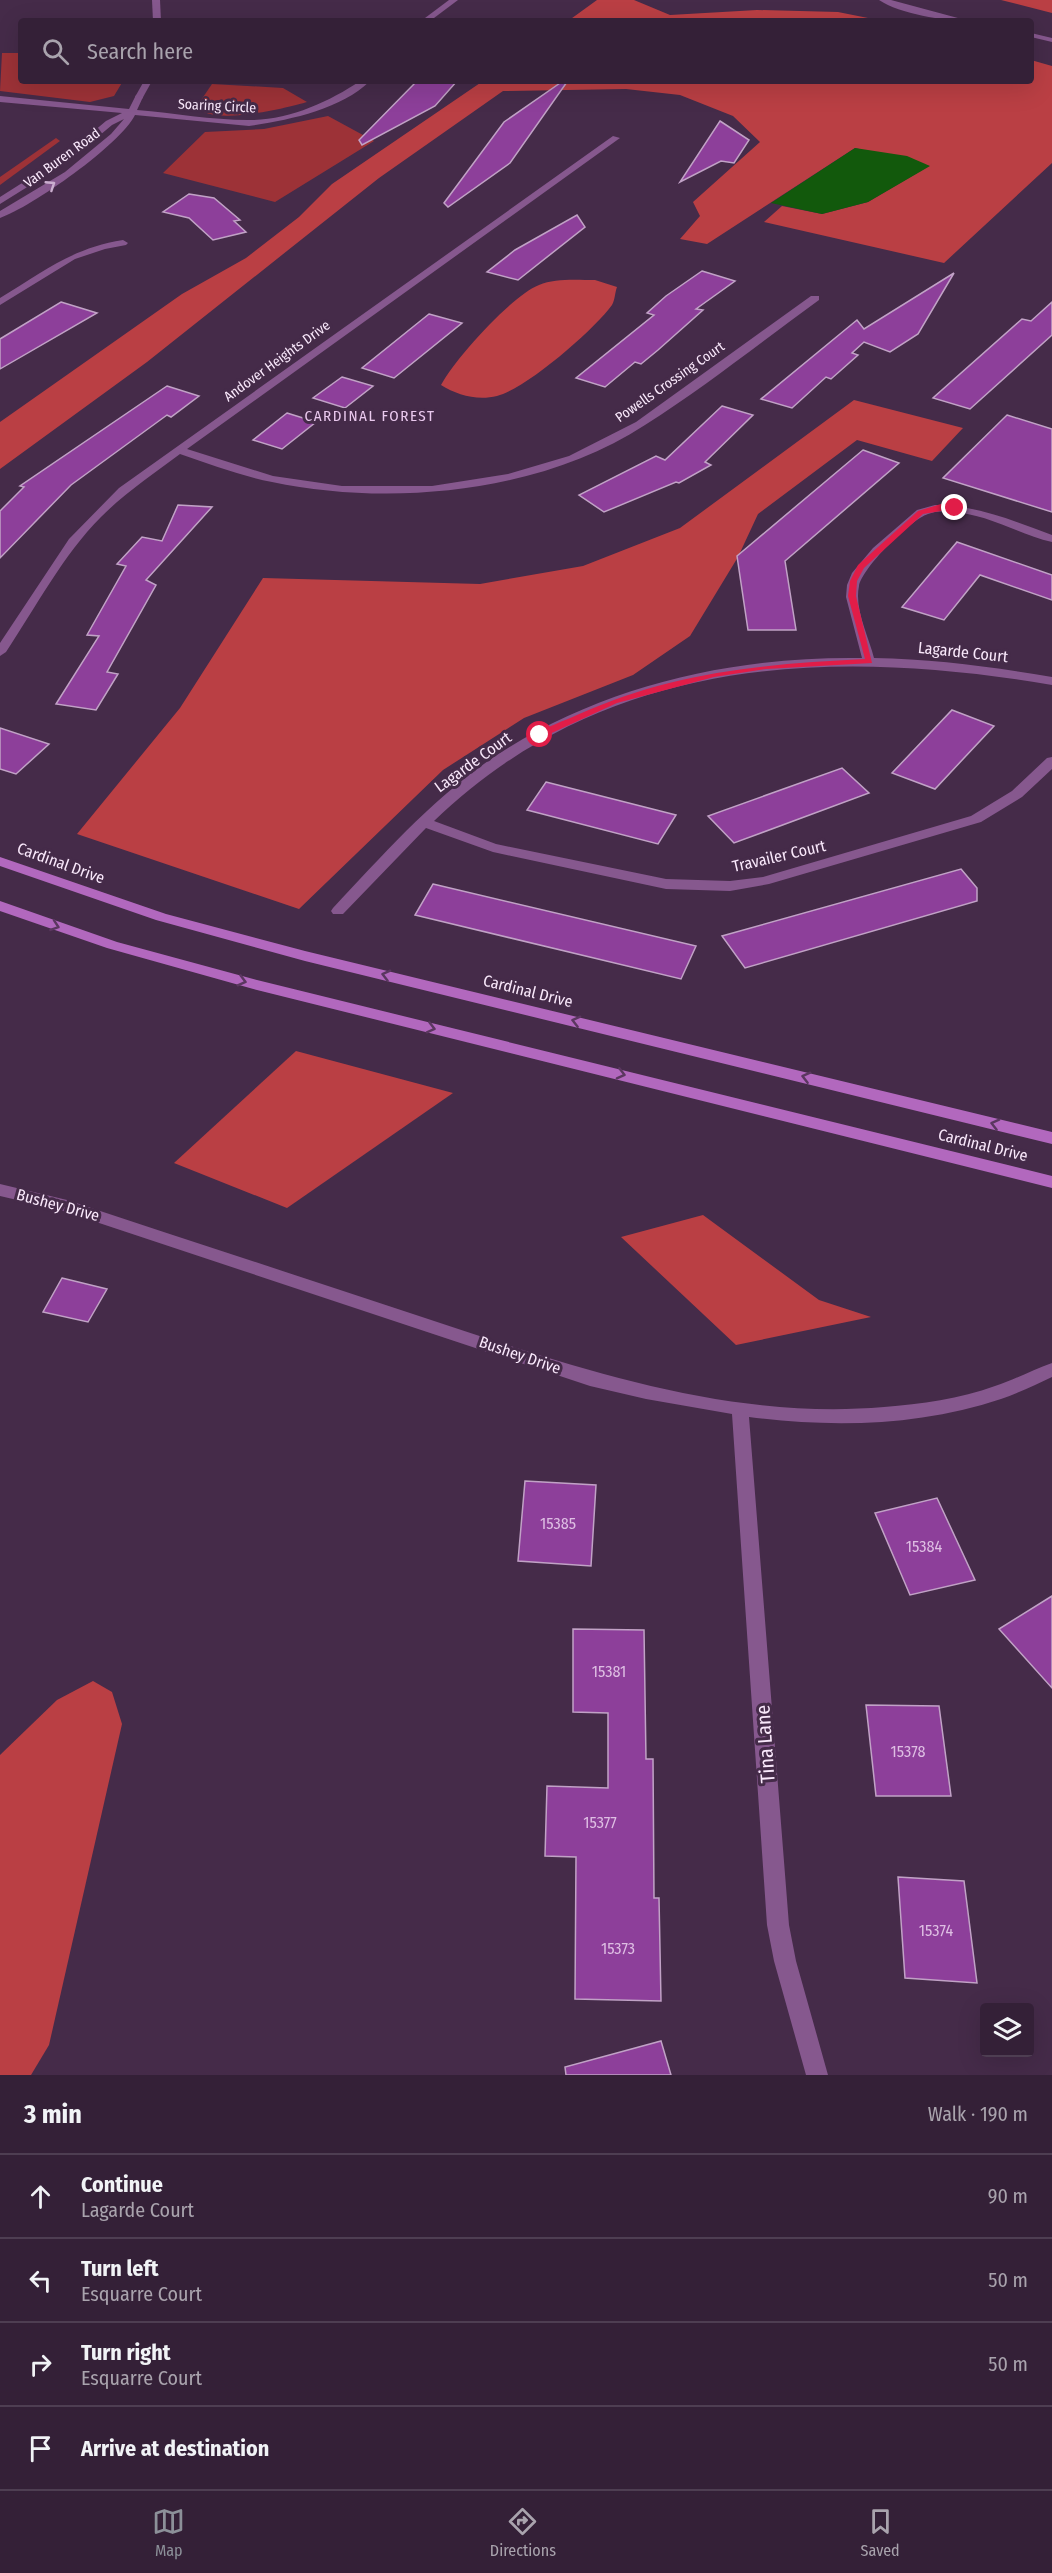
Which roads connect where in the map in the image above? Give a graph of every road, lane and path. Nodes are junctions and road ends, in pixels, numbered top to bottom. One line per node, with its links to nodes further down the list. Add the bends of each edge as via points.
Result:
1 (156, 0): 4 (street)
2 (454, 0): 5 (street)
3 (883, 0): 6 (street)
4 (157, 18)
5 (429, 18)
6 (950, 18)
7 (1034, 36): 8 (street)
8 (1052, 40)
9 (146, 84): 12 (street, Van Buren Road)
10 (361, 84): 12 (street, Soaring Circle, via 319,107 263,121 218,122)
11 (0, 99): 12 (street, Soaring Circle)
12 (130, 113): 14 (street, Van Buren Road, via 109,123 66,159); 15 (street, Van Buren Road, one-way to 12, via 68,174 125,126)
13 (616, 138): 19 (street, Andover Heights Drive)
14 (0, 201)
15 (0, 215)
16 (123, 243): 18 (street, via 94,246 75,254)
17 (815, 298): 19 (street, Powells Crossing Court, via 640,424 573,458 509,477 432,489 342,489 272,479)
18 (0, 302)
19 (178, 450): 21 (street, Andover Heights Drive, via 123,490 73,541)
20 (1052, 539): 22 (street, via 955,508 921,512 861,567 854,581 852,596)
21 (0, 652)
22 (869, 661): 23 (street, Lagarde Court, via 985,669); 25 (street, Lagarde Court, via 735,671 614,701 540,735 498,760)
23 (1052, 681)
24 (1052, 761): 25 (street, Travailer Court, via 1021,793 976,819 764,881 730,886 666,884 493,848)
25 (423, 822): 28 (street, Lagarde Court)
26 (0, 861): 29 (main road, Cardinal Drive, one-way to 26, via 294,953 161,917)
27 (0, 906): 30 (main road, Cardinal Drive, one-way to 30, via 112,945 256,985)
28 (338, 911)
29 (1052, 1138)
30 (1052, 1182)
31 (0, 1190): 33 (street, Bushey Drive, via 61,1204 590,1379 665,1398)
32 (1052, 1370): 33 (street, Bushey Drive, via 1029,1382 966,1402 906,1412 844,1415)
33 (740, 1409): 34 (street, Tina Lane, via 778,1925)
34 (817, 2075)

